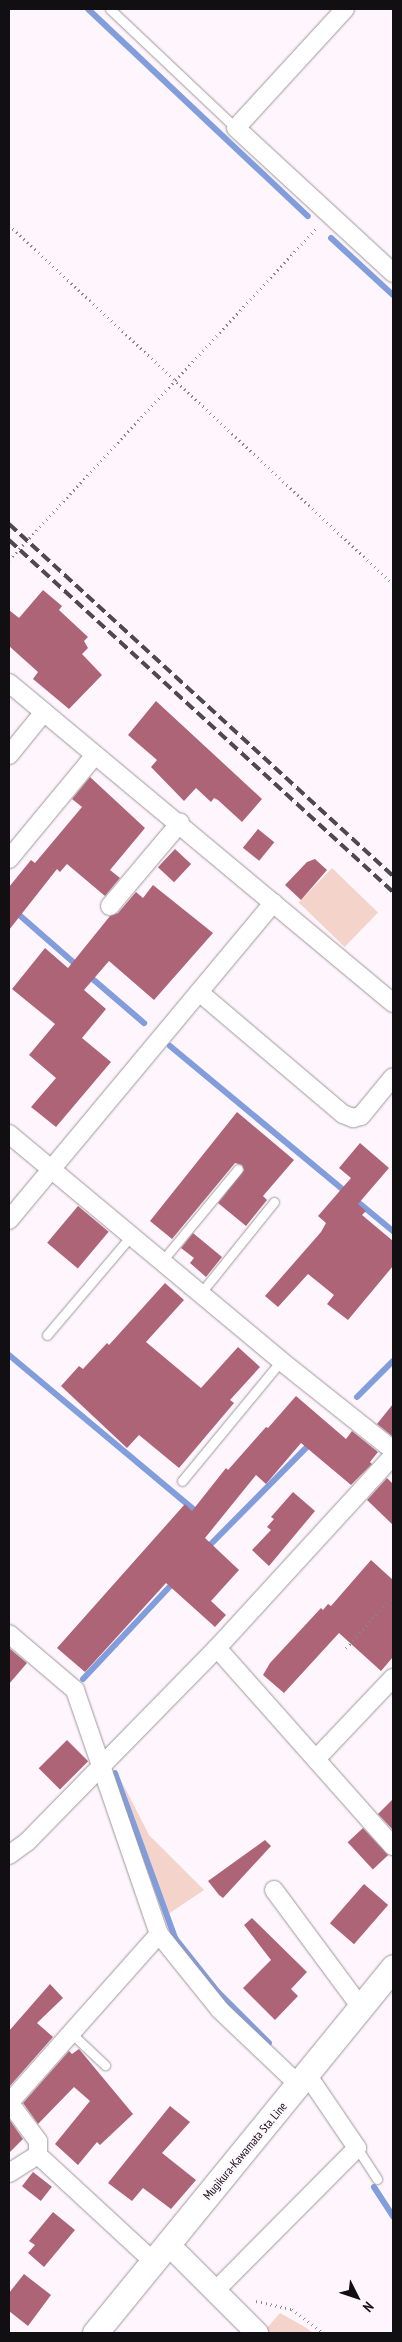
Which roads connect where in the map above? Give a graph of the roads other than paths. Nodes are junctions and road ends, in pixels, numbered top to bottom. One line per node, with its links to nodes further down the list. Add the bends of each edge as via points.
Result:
1 (110, 9): 3 (lane)
2 (345, 9): 3 (street)
3 (236, 128): 4 (street)
4 (393, 273)
5 (9, 683): 6 (street)
6 (44, 712): 7 (street); 8 (street)
7 (95, 755): 9 (street); 10 (street)
8 (9, 756)
9 (180, 823): 11 (street); 12 (street)
10 (9, 859)
11 (273, 903): 13 (street); 14 (street)
12 (110, 906)
13 (199, 992): 15 (street, via 343,1114 353,1118 361,1116); 18 (street)
14 (393, 1003)
15 (393, 1077)
16 (9, 1134): 18 (street)
17 (238, 1169): 22 (lane)
18 (50, 1170): 20 (street); 21 (street)
19 (274, 1202): 23 (lane)
20 (9, 1220)
21 (131, 1236): 22 (street); 24 (lane)
22 (162, 1261): 23 (street)
23 (200, 1294): 25 (street)
24 (47, 1335)
25 (281, 1361): 26 (street); 28 (lane)
26 (393, 1450)
27 (393, 1456): 30 (street, via 348,1514)
28 (182, 1481)
29 (9, 1634): 33 (street, via 29,1643 75,1690)
30 (217, 1648): 32 (street, via 284,1716); 33 (street)
31 (393, 1678): 32 (street)
32 (316, 1759): 34 (street)
33 (101, 1767): 35 (street, via 27,1842); 37 (street)
34 (393, 1846)
35 (9, 1854)
36 (274, 1890): 39 (street)
37 (159, 1934): 40 (street); 42 (street, via 220,2010)
38 (393, 1968): 39 (main road, Mugikura-Kawamata Sta. Line)
39 (362, 2009): 42 (main road, Mugikura-Kawamata Sta. Line)
40 (71, 2033): 41 (lane); 43 (street)
41 (104, 2065)
42 (304, 2081): 44 (street); 48 (main road, Mugikura-Kawamata Sta. Line)
43 (9, 2102): 45 (street, via 38,2141)
44 (357, 2148): 47 (lane); 49 (street)
45 (38, 2156): 46 (street); 48 (street)
46 (9, 2173)
47 (377, 2179)
48 (161, 2252): 49 (street); 50 (main road, Mugikura-Kawamata Sta. Line)
49 (216, 2290): 51 (street)
50 (95, 2333)
51 (257, 2333)

